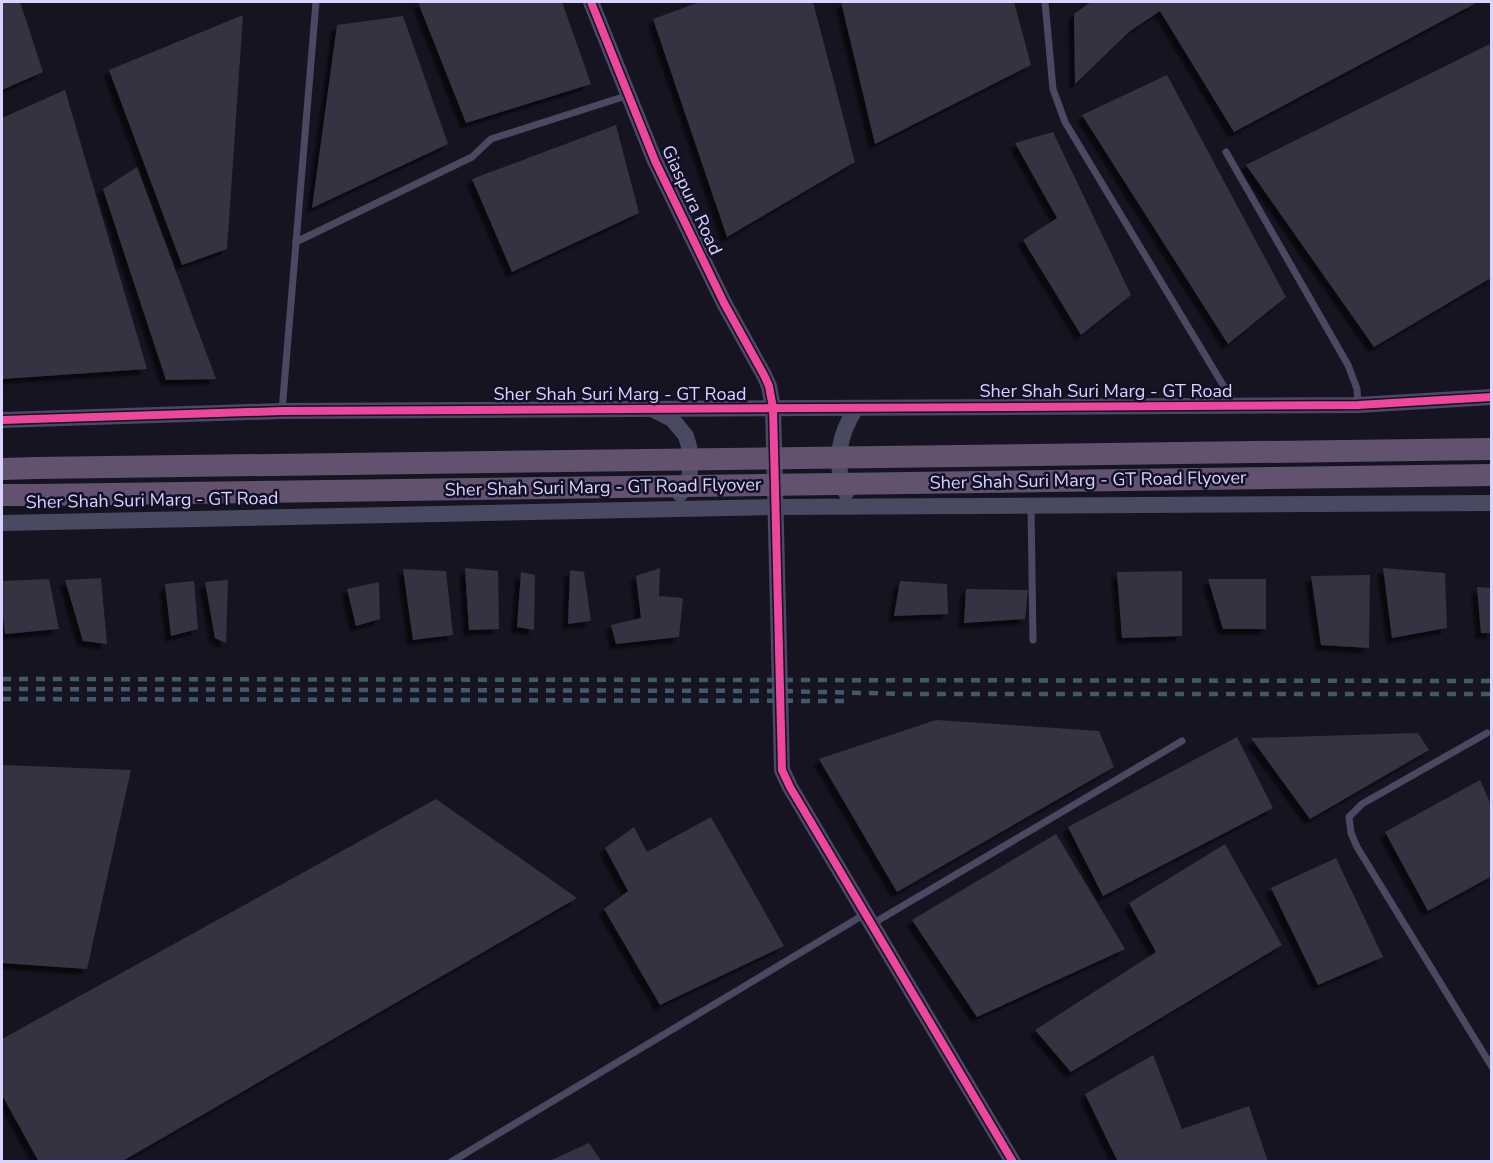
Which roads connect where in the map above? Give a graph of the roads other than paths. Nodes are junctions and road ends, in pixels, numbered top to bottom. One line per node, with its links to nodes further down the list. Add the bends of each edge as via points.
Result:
1 (316, 2): 6 (lane)
2 (1045, 2): 8 (lane, via 1053,89 1065,122)
3 (595, 3): 4 (street, Giaspura Road)
4 (629, 95): 6 (lane, via 491,139 472,158); 10 (street, Giaspura Road, via 724,303 769,386)
5 (1226, 152): 9 (lane, via 1348,365 1357,388)
6 (296, 242): 13 (lane)
7 (1491, 397): 9 (street, Sher Shah Suri Marg - GT Road)
8 (1235, 405): 9 (street, Sher Shah Suri Marg - GT Road); 11 (street, Sher Shah Suri Marg - GT Road)
9 (1358, 405)
10 (773, 408): 11 (street, Sher Shah Suri Marg - GT Road); 12 (street, Sher Shah Suri Marg - GT Road); 22 (street, Giaspura Road)
11 (856, 408): 20 (street, via 843,431 838,457 845,491)
12 (654, 410): 13 (street, Sher Shah Suri Marg - GT Road); 23 (street, via 672,419 686,436 692,456 689,478 678,496)
13 (282, 411): 14 (street, Sher Shah Suri Marg - GT Road)
14 (2, 420)
15 (1491, 450): 16 (highway, Sher Shah Suri Marg - GT Road Flyover, bridge)
16 (2, 469)
17 (1491, 475): 18 (highway, Sher Shah Suri Marg - GT Road Flyover, bridge)
18 (2, 495)
19 (1491, 503): 21 (street, Sher Shah Suri Marg - GT Road)
20 (853, 506): 21 (street, Sher Shah Suri Marg - GT Road); 22 (street, Sher Shah Suri Marg - GT Road)
21 (1031, 506): 25 (lane)
22 (774, 507): 23 (street, Sher Shah Suri Marg - GT Road); 28 (street, Giaspura Road, via 782,770)
23 (661, 509): 24 (street, Sher Shah Suri Marg - GT Road)
24 (2, 523)
25 (1033, 640)
26 (1487, 733): 29 (lane, via 1362,804 1349,817 1357,847)
27 (1182, 741): 28 (lane)
28 (869, 919): 30 (lane); 31 (street, Giaspura Road)
29 (1491, 1067)
30 (451, 1161)
31 (1013, 1161)

